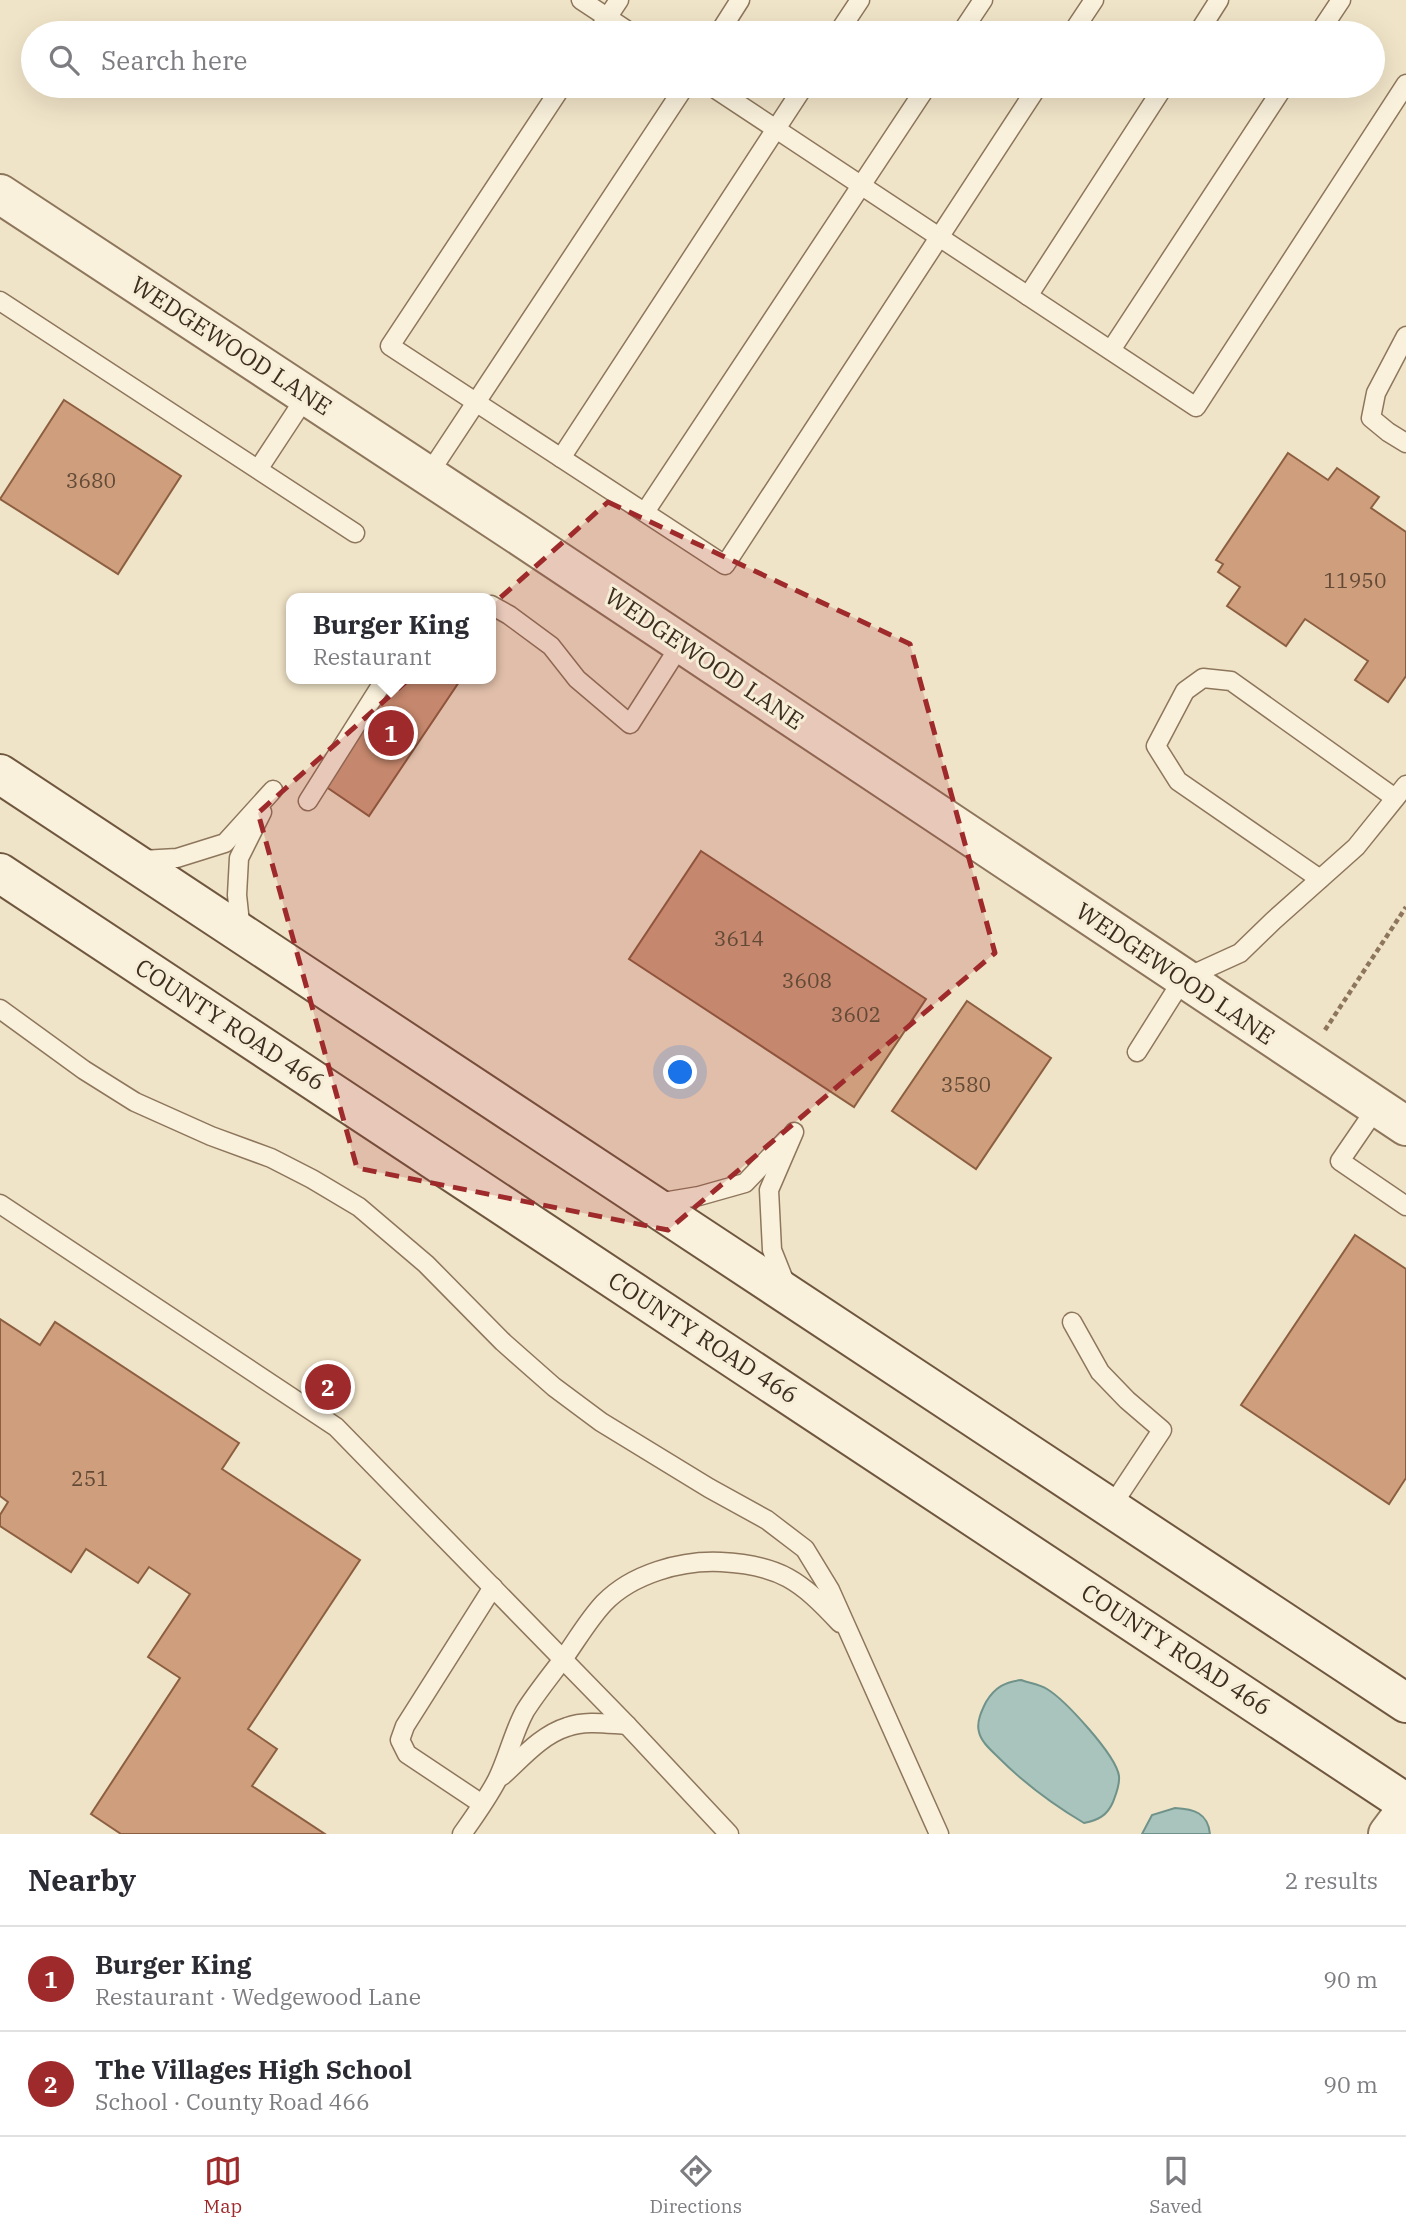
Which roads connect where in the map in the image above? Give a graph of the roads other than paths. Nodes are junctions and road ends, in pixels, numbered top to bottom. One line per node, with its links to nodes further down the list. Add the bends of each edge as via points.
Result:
1 (581, 0): 9 (lane)
2 (619, 0): 9 (lane)
3 (740, 0): 12 (lane)
4 (860, 0): 13 (lane)
5 (983, 0): 14 (lane)
6 (1094, 0): 15 (lane)
7 (1219, 0): 16 (lane)
8 (1341, 0): 17 (lane)
9 (607, 18): 10 (lane); 11 (lane)
10 (605, 21)
11 (612, 21)
12 (727, 21)
13 (846, 21)
14 (969, 21)
15 (1080, 21)
16 (1206, 21)
17 (1327, 21)
18 (1406, 84): 34 (lane, via 1196,407)
19 (554, 98): 36 (lane, via 390,346)
20 (677, 98): 36 (lane)
21 (729, 98): 27 (lane)
22 (796, 98): 27 (lane)
23 (920, 98): 28 (lane)
24 (1030, 98): 30 (lane)
25 (1156, 98): 31 (lane)
26 (1276, 98): 34 (lane)
27 (776, 129): 28 (lane); 38 (lane)
28 (863, 186): 30 (lane); 41 (lane)
29 (0, 194): 35 (main road, WEDGEWOOD LANE)
30 (941, 238): 31 (lane); 41 (lane, via 725,565)
31 (1028, 296): 34 (lane)
32 (0, 301): 39 (lane)
33 (1406, 336): 37 (lane, via 1376,393 1371,418)
34 (1111, 350)
35 (307, 395): 39 (lane); 40 (main road, WEDGEWOOD LANE)
36 (475, 402): 38 (lane); 40 (lane)
37 (1406, 443)
38 (561, 458): 41 (lane)
39 (259, 468): 42 (lane)
40 (428, 475): 44 (main road, WEDGEWOOD LANE)
41 (645, 512)
42 (355, 533)
43 (496, 608): 44 (lane, via 551,646 577,679 630,724)
44 (681, 644): 53 (main road, WEDGEWOOD LANE)
45 (382, 684): 48 (lane)
46 (0, 774): 49 (main road)
47 (1400, 791): 51 (lane, via 1356,847); 51 (lane, via 1231,681 1203,678 1185,691 1156,746 1178,781)
48 (308, 801)
49 (132, 860): 52 (main road); 52 (lane, via 177,858 225,843 273,790 239,858)
50 (0, 873): 69 (main road, COUNTY ROAD 466)
51 (1320, 879): 53 (lane, via 1240,953)
52 (241, 932): 58 (main road)
53 (1183, 979): 55 (lane); 56 (main road, WEDGEWOOD LANE)
54 (0, 1009): 64 (lane, via 135,1102 271,1158 359,1207 426,1264 554,1387 601,1422 767,1520 805,1549)
55 (1137, 1052)
56 (1391, 1117): 59 (lane, via 1340,1161)
57 (0, 1204): 63 (lane, via 337,1427)
58 (652, 1204): 60 (main road); 60 (lane, via 745,1183 794,1132 769,1190 772,1250)
59 (1406, 1206)
60 (790, 1296): 62 (main road)
61 (1072, 1322): 62 (lane, via 1100,1372 1162,1430)
62 (1111, 1507): 66 (main road)
63 (493, 1587): 65 (lane); 70 (lane, via 400,1740 407,1754)
64 (852, 1636): 65 (lane, via 802,1585 772,1570 706,1561 674,1566 623,1588 605,1602); 74 (lane)
65 (563, 1659): 67 (lane); 68 (lane, via 524,1713)
66 (1406, 1703)
67 (627, 1725): 68 (lane, via 567,1726 545,1738); 73 (lane)
68 (496, 1781): 70 (lane)
69 (1406, 1803)
70 (482, 1804): 72 (lane)
71 (1406, 1810): 75 (main road)
72 (462, 1834)
73 (730, 1834)
74 (939, 1834)
75 (1388, 1834)

